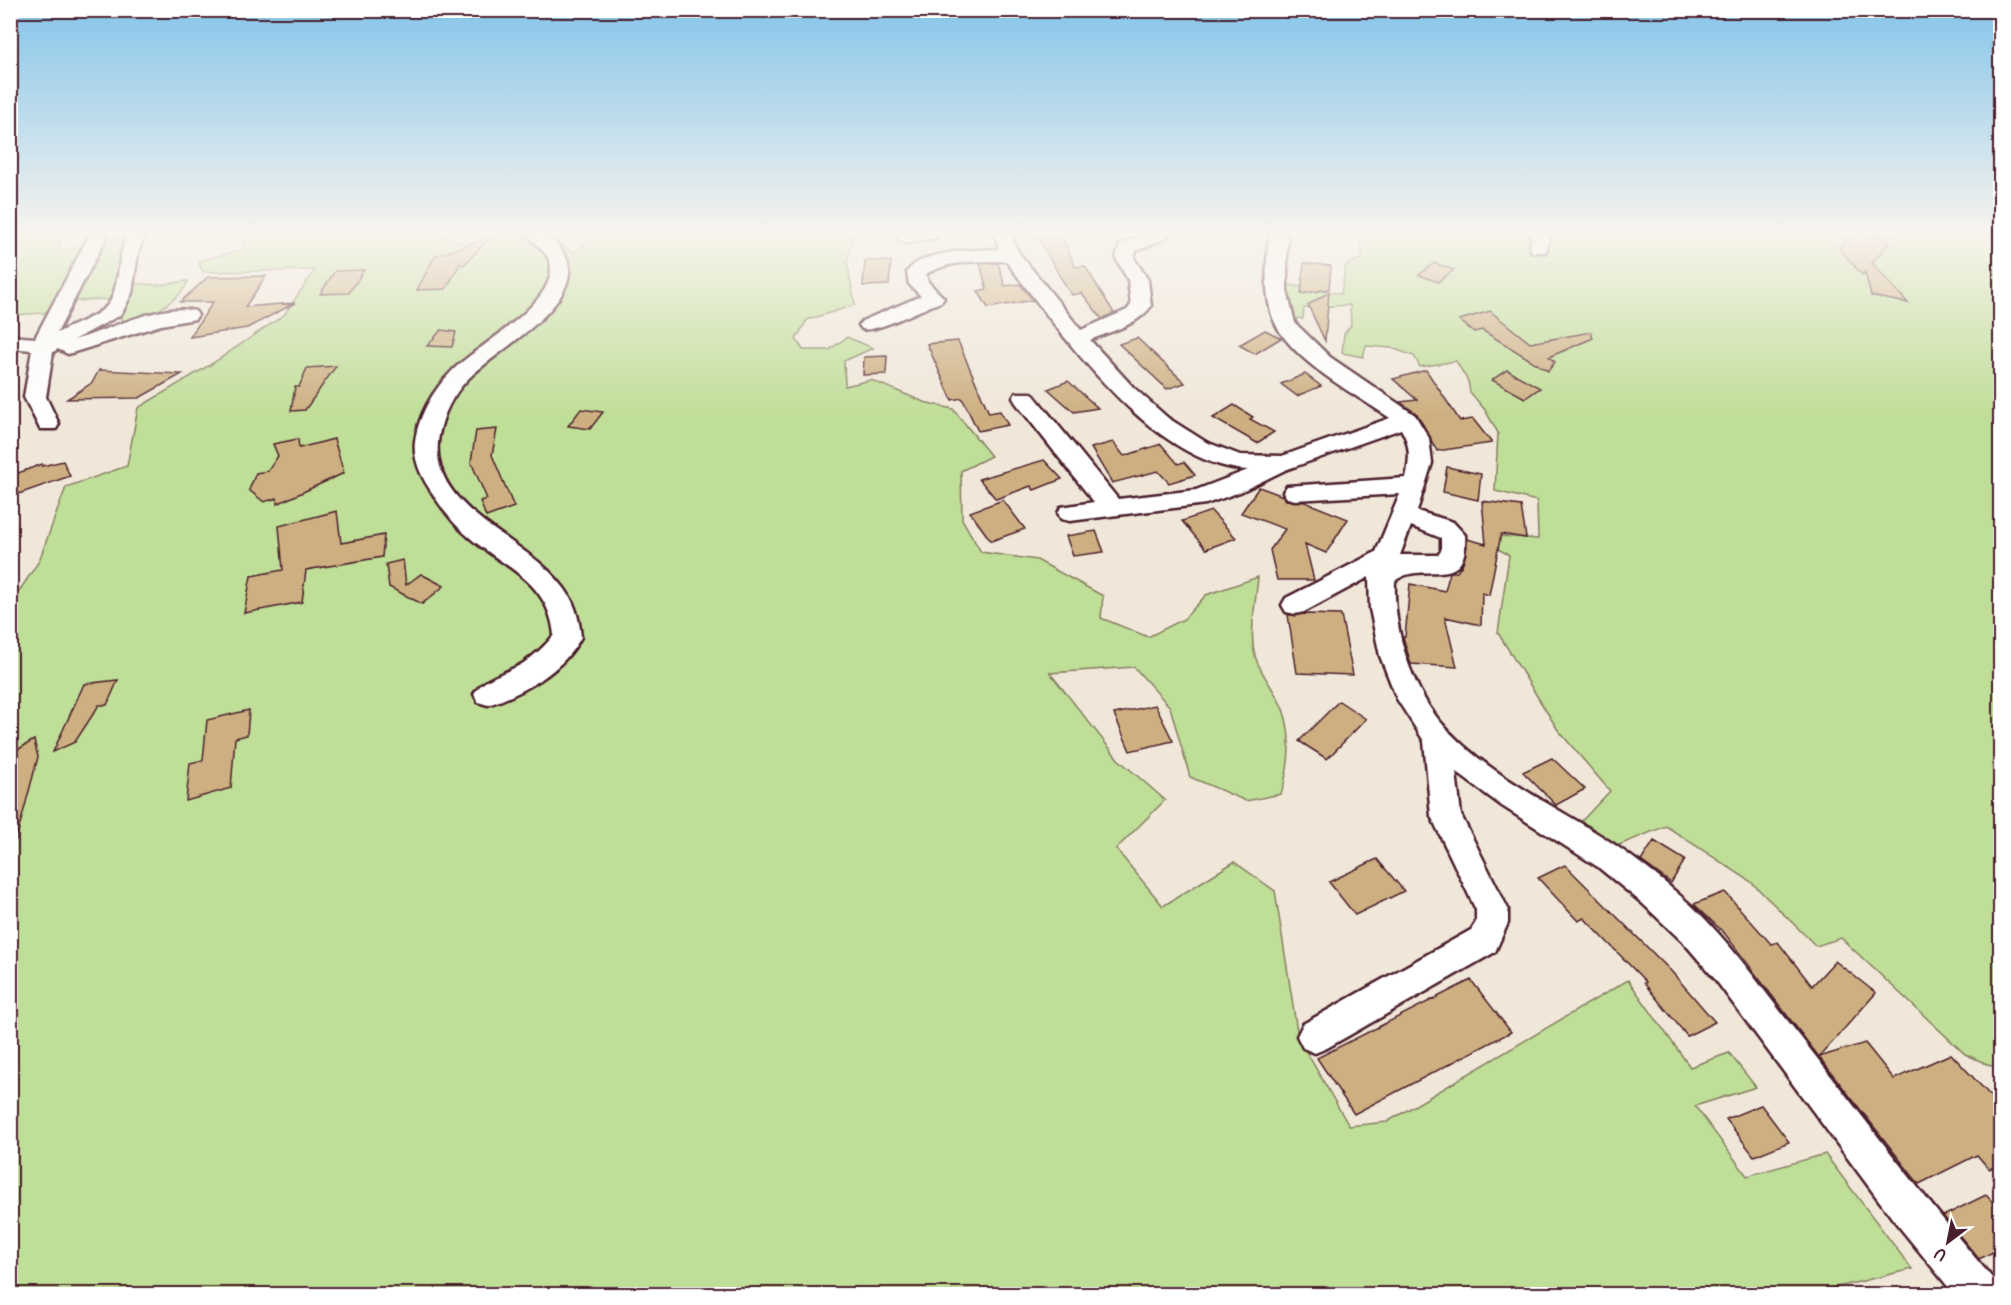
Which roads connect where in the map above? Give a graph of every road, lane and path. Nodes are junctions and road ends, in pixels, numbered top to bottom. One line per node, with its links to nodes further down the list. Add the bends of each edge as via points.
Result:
1 (66, 295): 12 (street)
2 (123, 295): 12 (street, via 113,311)
3 (552, 295): 24 (street, via 462,374 438,404 427,436 426,462 451,506 482,535 523,562 557,593 564,608 568,637 556,652 538,669)
4 (931, 295): 9 (street, via 934,298)
5 (1042, 295): 10 (street)
6 (1140, 295): 10 (street, via 1141,306 1134,314)
7 (1278, 295): 14 (street, via 1285,324 1301,345)
8 (188, 315): 12 (street, via 154,319 106,338)
9 (868, 325)
10 (1076, 339): 16 (street, via 1121,389 1188,440 1233,460)
11 (10, 342): 12 (street)
12 (43, 349): 15 (street, via 35,398)
13 (1024, 398): 19 (street)
14 (1407, 420): 16 (street); 17 (street, via 1422,455)
15 (48, 424)
16 (1278, 464): 19 (street, via 1232,487 1198,498)
17 (1414, 485): 18 (street); 21 (street)
18 (1295, 492)
19 (1113, 508): 20 (street)
20 (1070, 513)
21 (1402, 515): 22 (street); 22 (street, via 1454,535 1454,552 1445,564)
22 (1384, 567): 23 (street, via 1340,579); 25 (street, via 1384,614 1398,668 1412,702)
23 (1295, 605)
24 (488, 694)
25 (1438, 738): 26 (street, via 1446,816 1492,909 1492,923 1483,941); 27 (street, via 1493,784 1635,876 1704,941)
26 (1315, 1036)
27 (1980, 1294)

